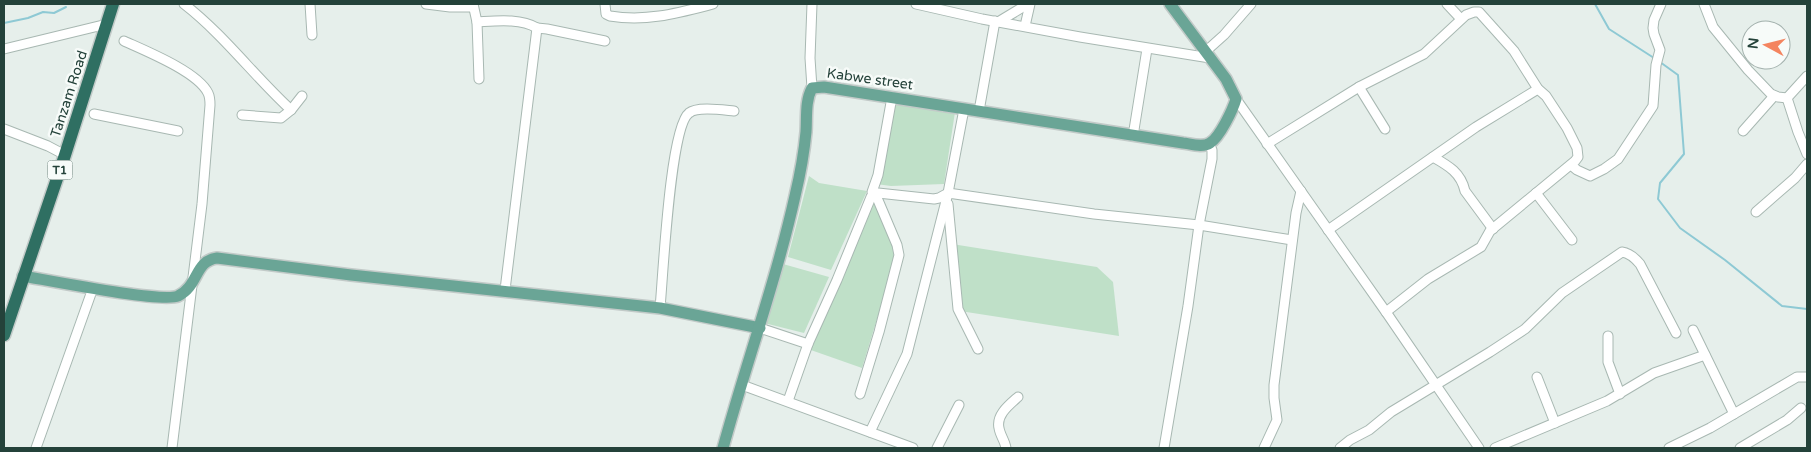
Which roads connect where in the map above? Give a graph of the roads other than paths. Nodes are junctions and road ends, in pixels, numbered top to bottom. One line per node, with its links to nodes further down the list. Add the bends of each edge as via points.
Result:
1 (113, 4): 19 (highway, Tanzam Road / T1)
2 (184, 4): 39 (street, via 215,31)
3 (310, 4): 22 (street)
4 (426, 4): 15 (street)
5 (605, 4): 6 (street, via 606,14 632,19 658,18)
6 (713, 4)
7 (812, 4): 31 (street)
8 (916, 4): 17 (street)
9 (1029, 4): 17 (street); 20 (street)
10 (1170, 4): 27 (main road)
11 (1251, 4): 27 (street)
12 (1446, 4): 16 (street)
13 (1661, 4): 55 (street, via 1653,28 1660,50 1653,106 1649,114 1624,152 1604,169 1590,176)
14 (1704, 4): 34 (street, via 1720,36)
15 (473, 5): 18 (street)
16 (1461, 19): 30 (street, via 1424,54); 32 (street, via 1474,12 1483,15 1514,51)
17 (996, 21): 20 (street); 41 (street)
18 (478, 22): 21 (street, via 516,22); 29 (street)
19 (107, 24): 25 (street); 52 (highway, Tanzam Road / T1)
20 (1026, 26): 26 (street)
21 (537, 28): 23 (street); 69 (street)
22 (312, 35)
23 (605, 40)
24 (124, 41): 67 (street, via 180,68 209,94)
25 (4, 49)
26 (1147, 49): 27 (street); 48 (street)
27 (1208, 55): 37 (main road)
28 (1807, 76): 36 (street)
29 (479, 79)
30 (1359, 87): 45 (street); 50 (street)
31 (812, 88): 35 (main road, Kabwe street); 72 (main road, Kabwe street, via 796,194)
32 (1538, 89): 53 (street); 55 (street, via 1553,106 1578,148 1578,157)
33 (302, 96): 39 (street)
34 (1774, 96): 36 (street); 46 (street)
35 (892, 97): 38 (main road, Kabwe street); 57 (street)
36 (1787, 98): 51 (street)
37 (1236, 99): 49 (main road, via 1220,132); 50 (street)
38 (964, 109): 41 (main road, Kabwe street); 59 (street)
39 (291, 110): 43 (street, via 281,118)
40 (734, 111): 70 (street, via 695,110 685,116 681,125 670,196)
41 (979, 111): 48 (main road, Kabwe street)
42 (94, 114): 47 (street)
43 (242, 115)
44 (4, 129): 52 (street)
45 (1386, 129)
46 (1743, 131)
47 (178, 132)
48 (1133, 136): 49 (main road, Kabwe street)
49 (1209, 144): 61 (street, via 1212,159)
50 (1267, 144): 56 (street)
51 (1807, 154)
52 (65, 155): 66 (highway, Tanzam Road / T1)
53 (1433, 157): 62 (street, via 1459,176 1465,191); 63 (street)
54 (1807, 164): 60 (street)
55 (1571, 165): 58 (street)
56 (1301, 191): 63 (street); 64 (street)
57 (874, 192): 59 (street); 77 (street); 84 (street, via 899,256)
58 (1536, 193): 62 (street); 65 (street)
59 (947, 197): 61 (street); 78 (street, via 958,309); 92 (street, via 907,354)
60 (1756, 212)
61 (1199, 225): 64 (street); 99 (street)
62 (1493, 229): 71 (street, via 1482,247 1428,279)
63 (1328, 230): 71 (street)
64 (1292, 240): 100 (street, via 1274,384 1277,420)
65 (1572, 240)
66 (23, 276): 68 (main road); 75 (highway, Tanzam Road / T1)
67 (193, 284): 68 (main road, via 176,297); 69 (main road, via 203,264 217,258); 94 (street)
68 (93, 288): 93 (street)
69 (505, 290): 70 (main road)
70 (660, 308): 72 (main road)
71 (1386, 312): 83 (street)
72 (760, 328): 77 (street); 82 (main road, Kabwe street)
73 (1693, 330): 79 (street)
74 (1676, 333): 83 (street, via 1640,264 1622,252 1562,293 1525,329)
75 (4, 335)
76 (1608, 336): 85 (street, via 1608,362)
77 (808, 344): 87 (street)
78 (978, 349)
79 (1704, 355): 85 (street, via 1654,373); 90 (street)
80 (1536, 377): 91 (street)
81 (1807, 377): 90 (street, via 1797,377)
82 (742, 384): 87 (street); 95 (main road, Kabwe street)
83 (1436, 386): 101 (street, via 1391,412); 102 (street)
84 (860, 394)
85 (1620, 394): 91 (street)
86 (1018, 397): 98 (street, via 1005,409 999,422)
87 (788, 401): 92 (street)
88 (959, 405): 97 (street)
89 (1801, 408): 105 (street)
90 (1734, 414): 104 (street)
91 (1555, 423): 103 (street)
92 (870, 432): 96 (street)
93 (36, 448)
94 (172, 448)
95 (723, 448)
96 (913, 448)
97 (936, 448)
98 (1006, 448)
99 (1164, 448)
100 (1264, 448)
101 (1340, 448)
102 (1479, 448)
103 (1495, 448)
104 (1669, 448)
105 (1740, 448)

